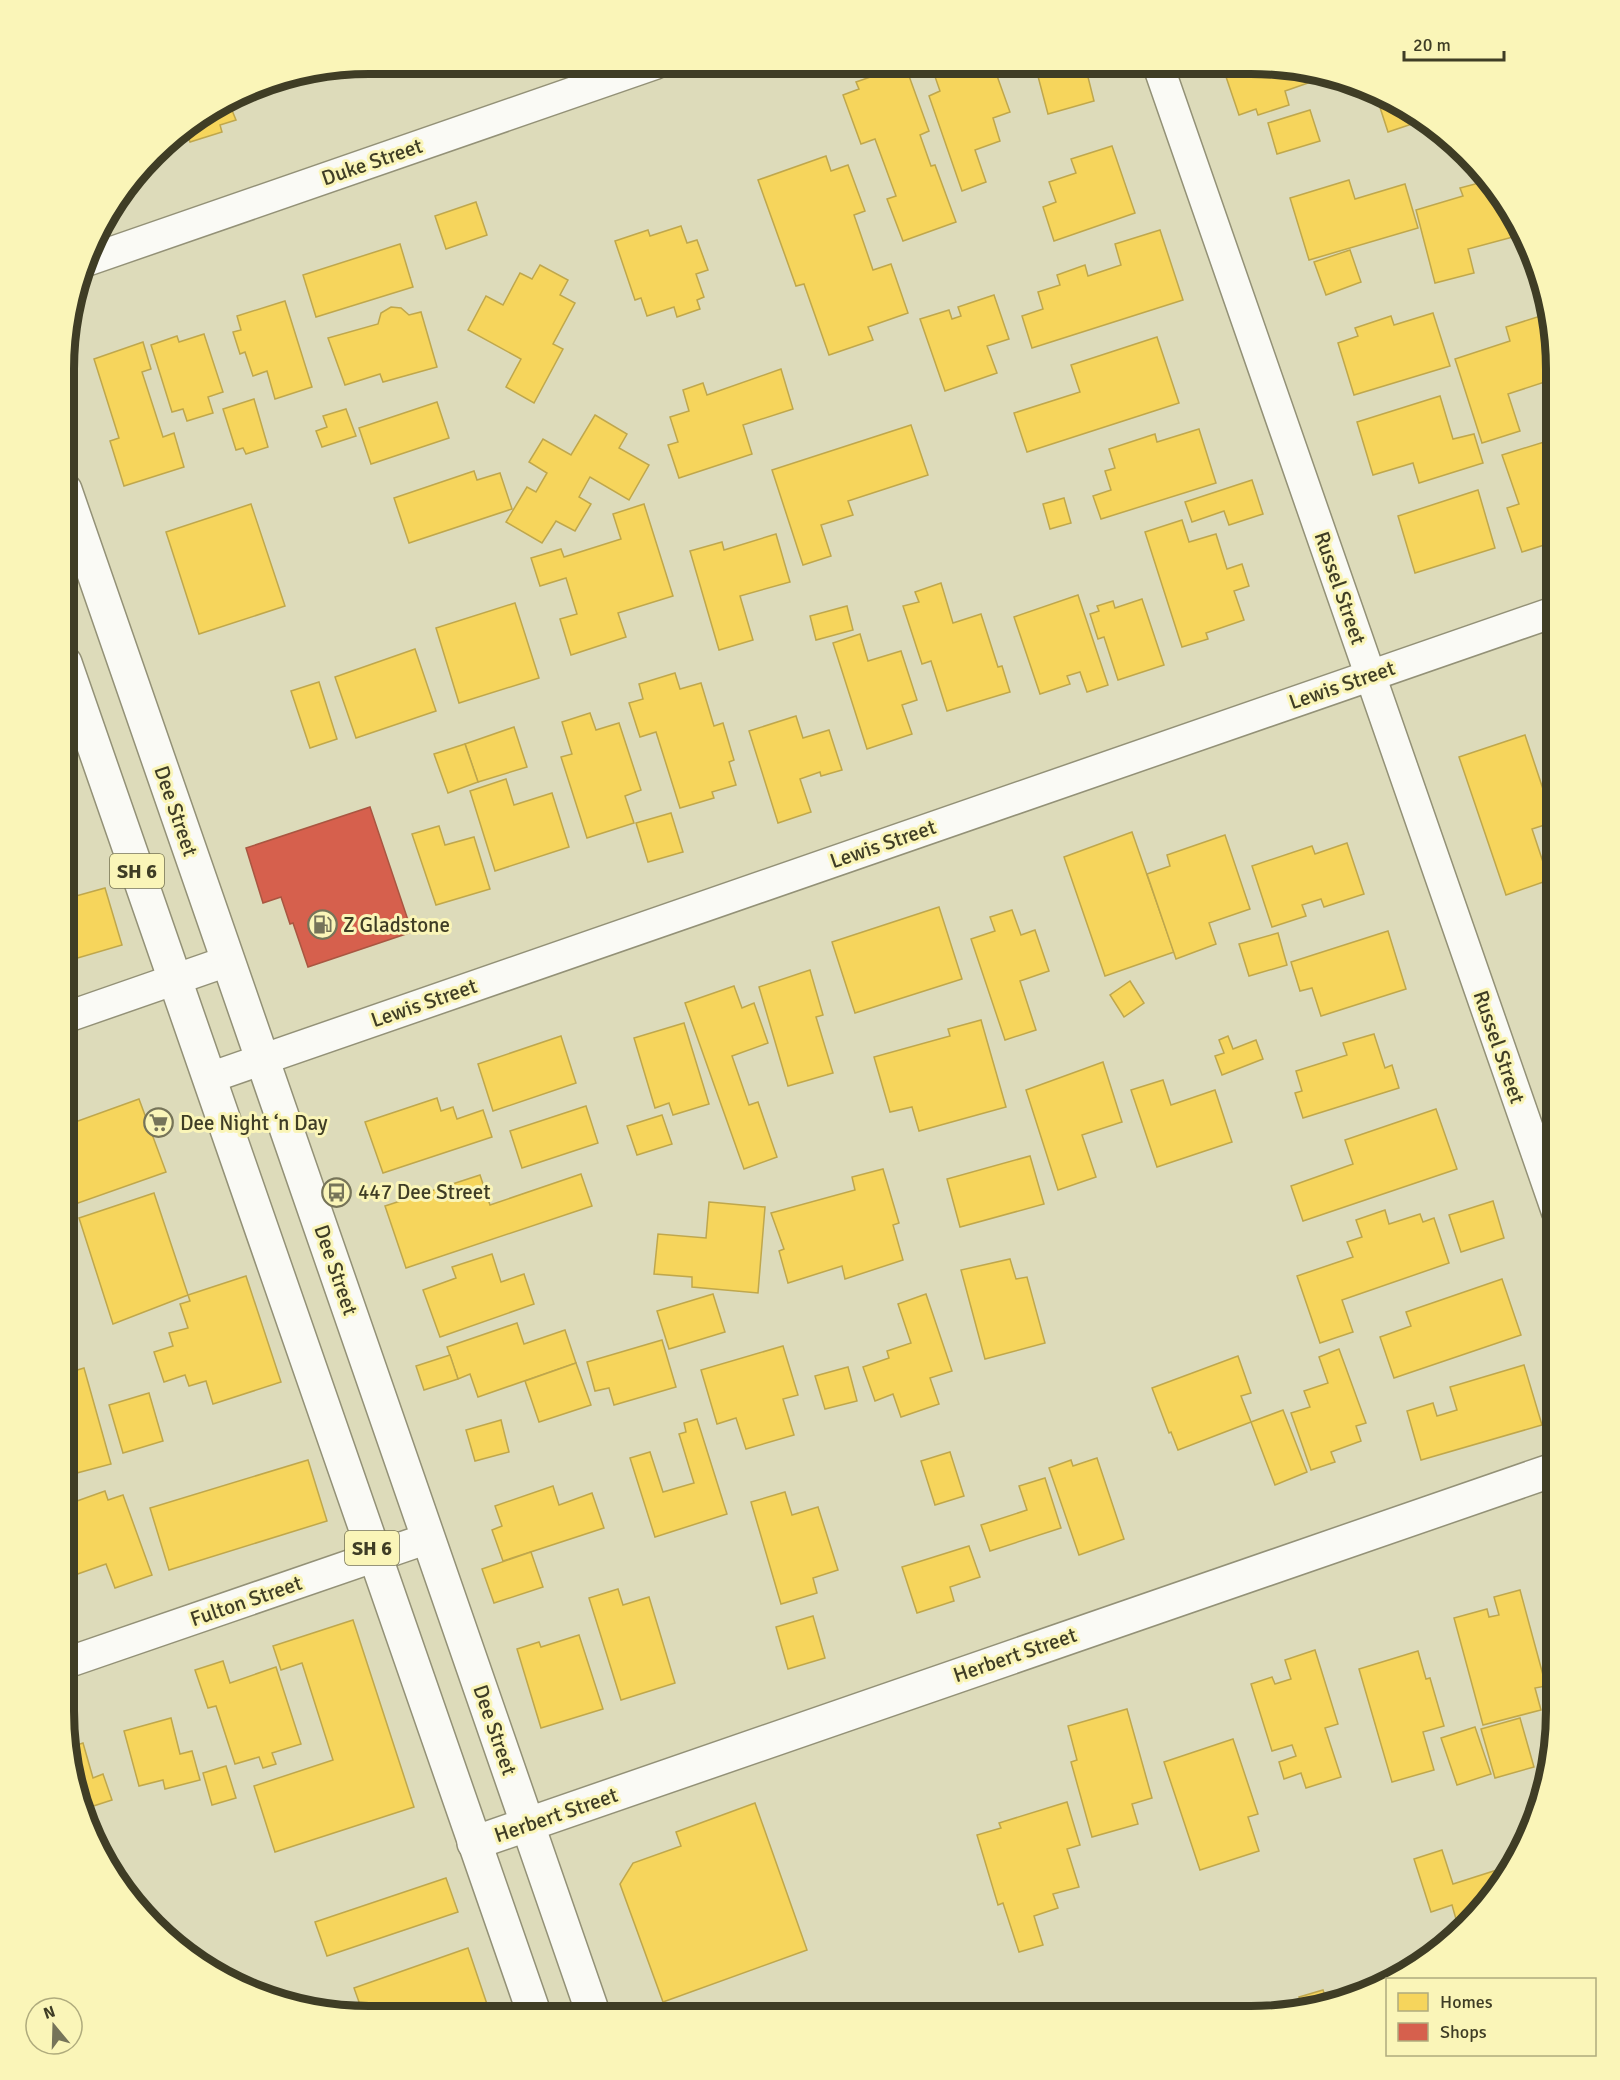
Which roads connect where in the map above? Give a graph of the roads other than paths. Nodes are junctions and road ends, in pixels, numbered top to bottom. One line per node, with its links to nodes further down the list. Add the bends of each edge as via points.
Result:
1 (625, 74): 3 (street, Duke Street)
2 (1161, 74): 6 (street, Russel Street)
3 (95, 258)
4 (74, 516): 8 (main road, Dee Street / SH 6)
5 (1546, 615): 6 (street, Lewis Street)
6 (1370, 675): 11 (street, Lewis Street); 13 (street, Russel Street)
7 (74, 689): 9 (main road, SH 6)
8 (228, 961): 9 (street); 11 (main road, Dee Street / SH 6)
9 (175, 980): 10 (street); 12 (main road, SH 6)
10 (74, 1015)
11 (263, 1059): 12 (street, Lewis Street); 15 (main road, Dee Street / SH 6)
12 (209, 1078): 16 (main road, SH 6)
13 (1546, 1180)
14 (1546, 1473): 18 (main road, Herbert Street)
15 (429, 1539): 16 (street, Fulton Street); 18 (main road, Dee Street / SH 6)
16 (375, 1557): 17 (street, Fulton Street); 19 (main road, SH 6)
17 (74, 1660)
18 (527, 1824): 19 (main road, Herbert Street); 21 (main road, Dee Street / SH 6)
19 (474, 1843): 20 (main road, SH 6)
20 (531, 2006)
21 (591, 2006)

